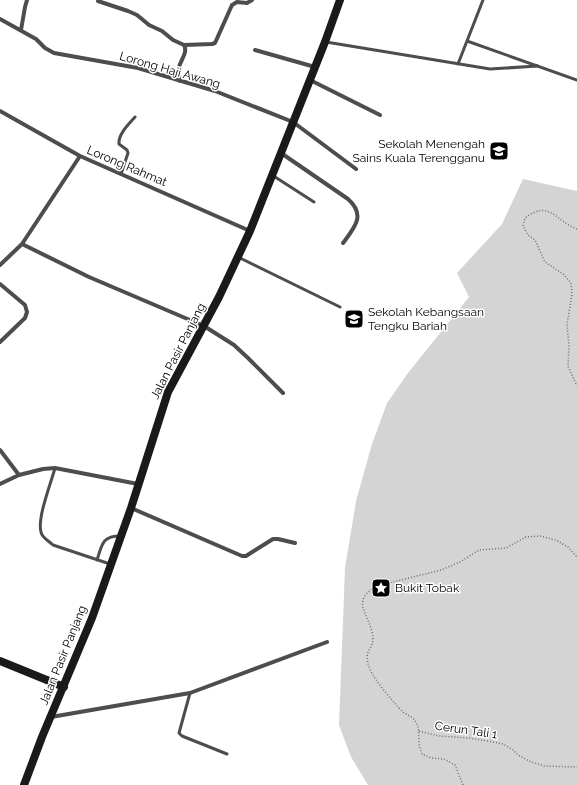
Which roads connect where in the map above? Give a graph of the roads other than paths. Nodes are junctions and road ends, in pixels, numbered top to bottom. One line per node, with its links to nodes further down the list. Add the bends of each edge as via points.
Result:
1 (28, 0): 7 (street)
2 (252, 0): 10 (street, via 232,5 215,43)
3 (340, 0): 9 (main road, Jalan Pasir Panjang)
4 (483, 0): 8 (lane)
5 (98, 1): 10 (street, via 137,15)
6 (0, 19): 7 (street, Lorong Haji Awang)
7 (21, 30): 17 (street, Lorong Haji Awang, via 54,53 138,68)
8 (467, 41): 12 (lane); 13 (lane)
9 (326, 42): 12 (lane); 14 (main road, Jalan Pasir Panjang)
10 (184, 45): 17 (street, via 186,51 179,67)
11 (255, 50): 14 (street)
12 (458, 64): 13 (lane, via 490,70)
13 (538, 66): 16 (lane)
14 (315, 67): 15 (main road, Jalan Pasir Panjang)
15 (310, 80): 19 (street); 21 (main road, Jalan Pasir Panjang)
16 (577, 80)
17 (180, 81): 21 (street, Lorong Haji Awang)
18 (0, 111): 23 (street, Lorong Rahmat)
19 (380, 116)
20 (135, 117): 25 (lane, via 119,140 128,154)
21 (293, 122): 22 (main road, Jalan Pasir Panjang); 24 (street, Lorong Haji Awang)
22 (281, 153): 26 (main road, Jalan Pasir Panjang); 29 (street, via 354,205 357,211 355,227)
23 (80, 156): 25 (street, Lorong Rahmat); 30 (street)
24 (356, 169)
25 (121, 174): 28 (street, Lorong Rahmat)
26 (272, 176): 27 (lane); 28 (main road, Jalan Pasir Panjang)
27 (314, 202)
28 (250, 231): 31 (main road, Jalan Pasir Panjang)
29 (343, 243)
30 (22, 244): 32 (street); 35 (street, via 89,277)
31 (237, 257): 34 (lane); 35 (main road, Jalan Pasir Panjang)
32 (0, 265)
33 (0, 284): 36 (street, via 25,305 28,312)
34 (340, 307)
35 (204, 326): 37 (street, via 234,345); 42 (main road, Jalan Pasir Panjang, via 168,392)
36 (0, 342)
37 (283, 393)
38 (0, 450): 40 (street)
39 (55, 468): 40 (street, via 43,468); 42 (street); 46 (lane, via 40,523 41,533 53,545)
40 (19, 475): 41 (street)
41 (0, 484)
42 (138, 484): 43 (main road, Jalan Pasir Panjang)
43 (131, 508): 44 (main road, Jalan Pasir Panjang); 45 (street, via 242,556 273,539)
44 (121, 536): 46 (lane, via 105,539); 47 (main road, Jalan Pasir Panjang)
45 (295, 544)
46 (97, 560): 47 (lane)
47 (111, 564): 50 (main road, Jalan Pasir Panjang)
48 (327, 642): 51 (street)
49 (0, 661): 50 (main road)
50 (64, 687): 52 (main road, Jalan Pasir Panjang)
51 (190, 693): 52 (street); 53 (lane, via 179,733)
52 (51, 717): 54 (main road, Jalan Pasir Panjang)
53 (227, 754)
54 (24, 785)

